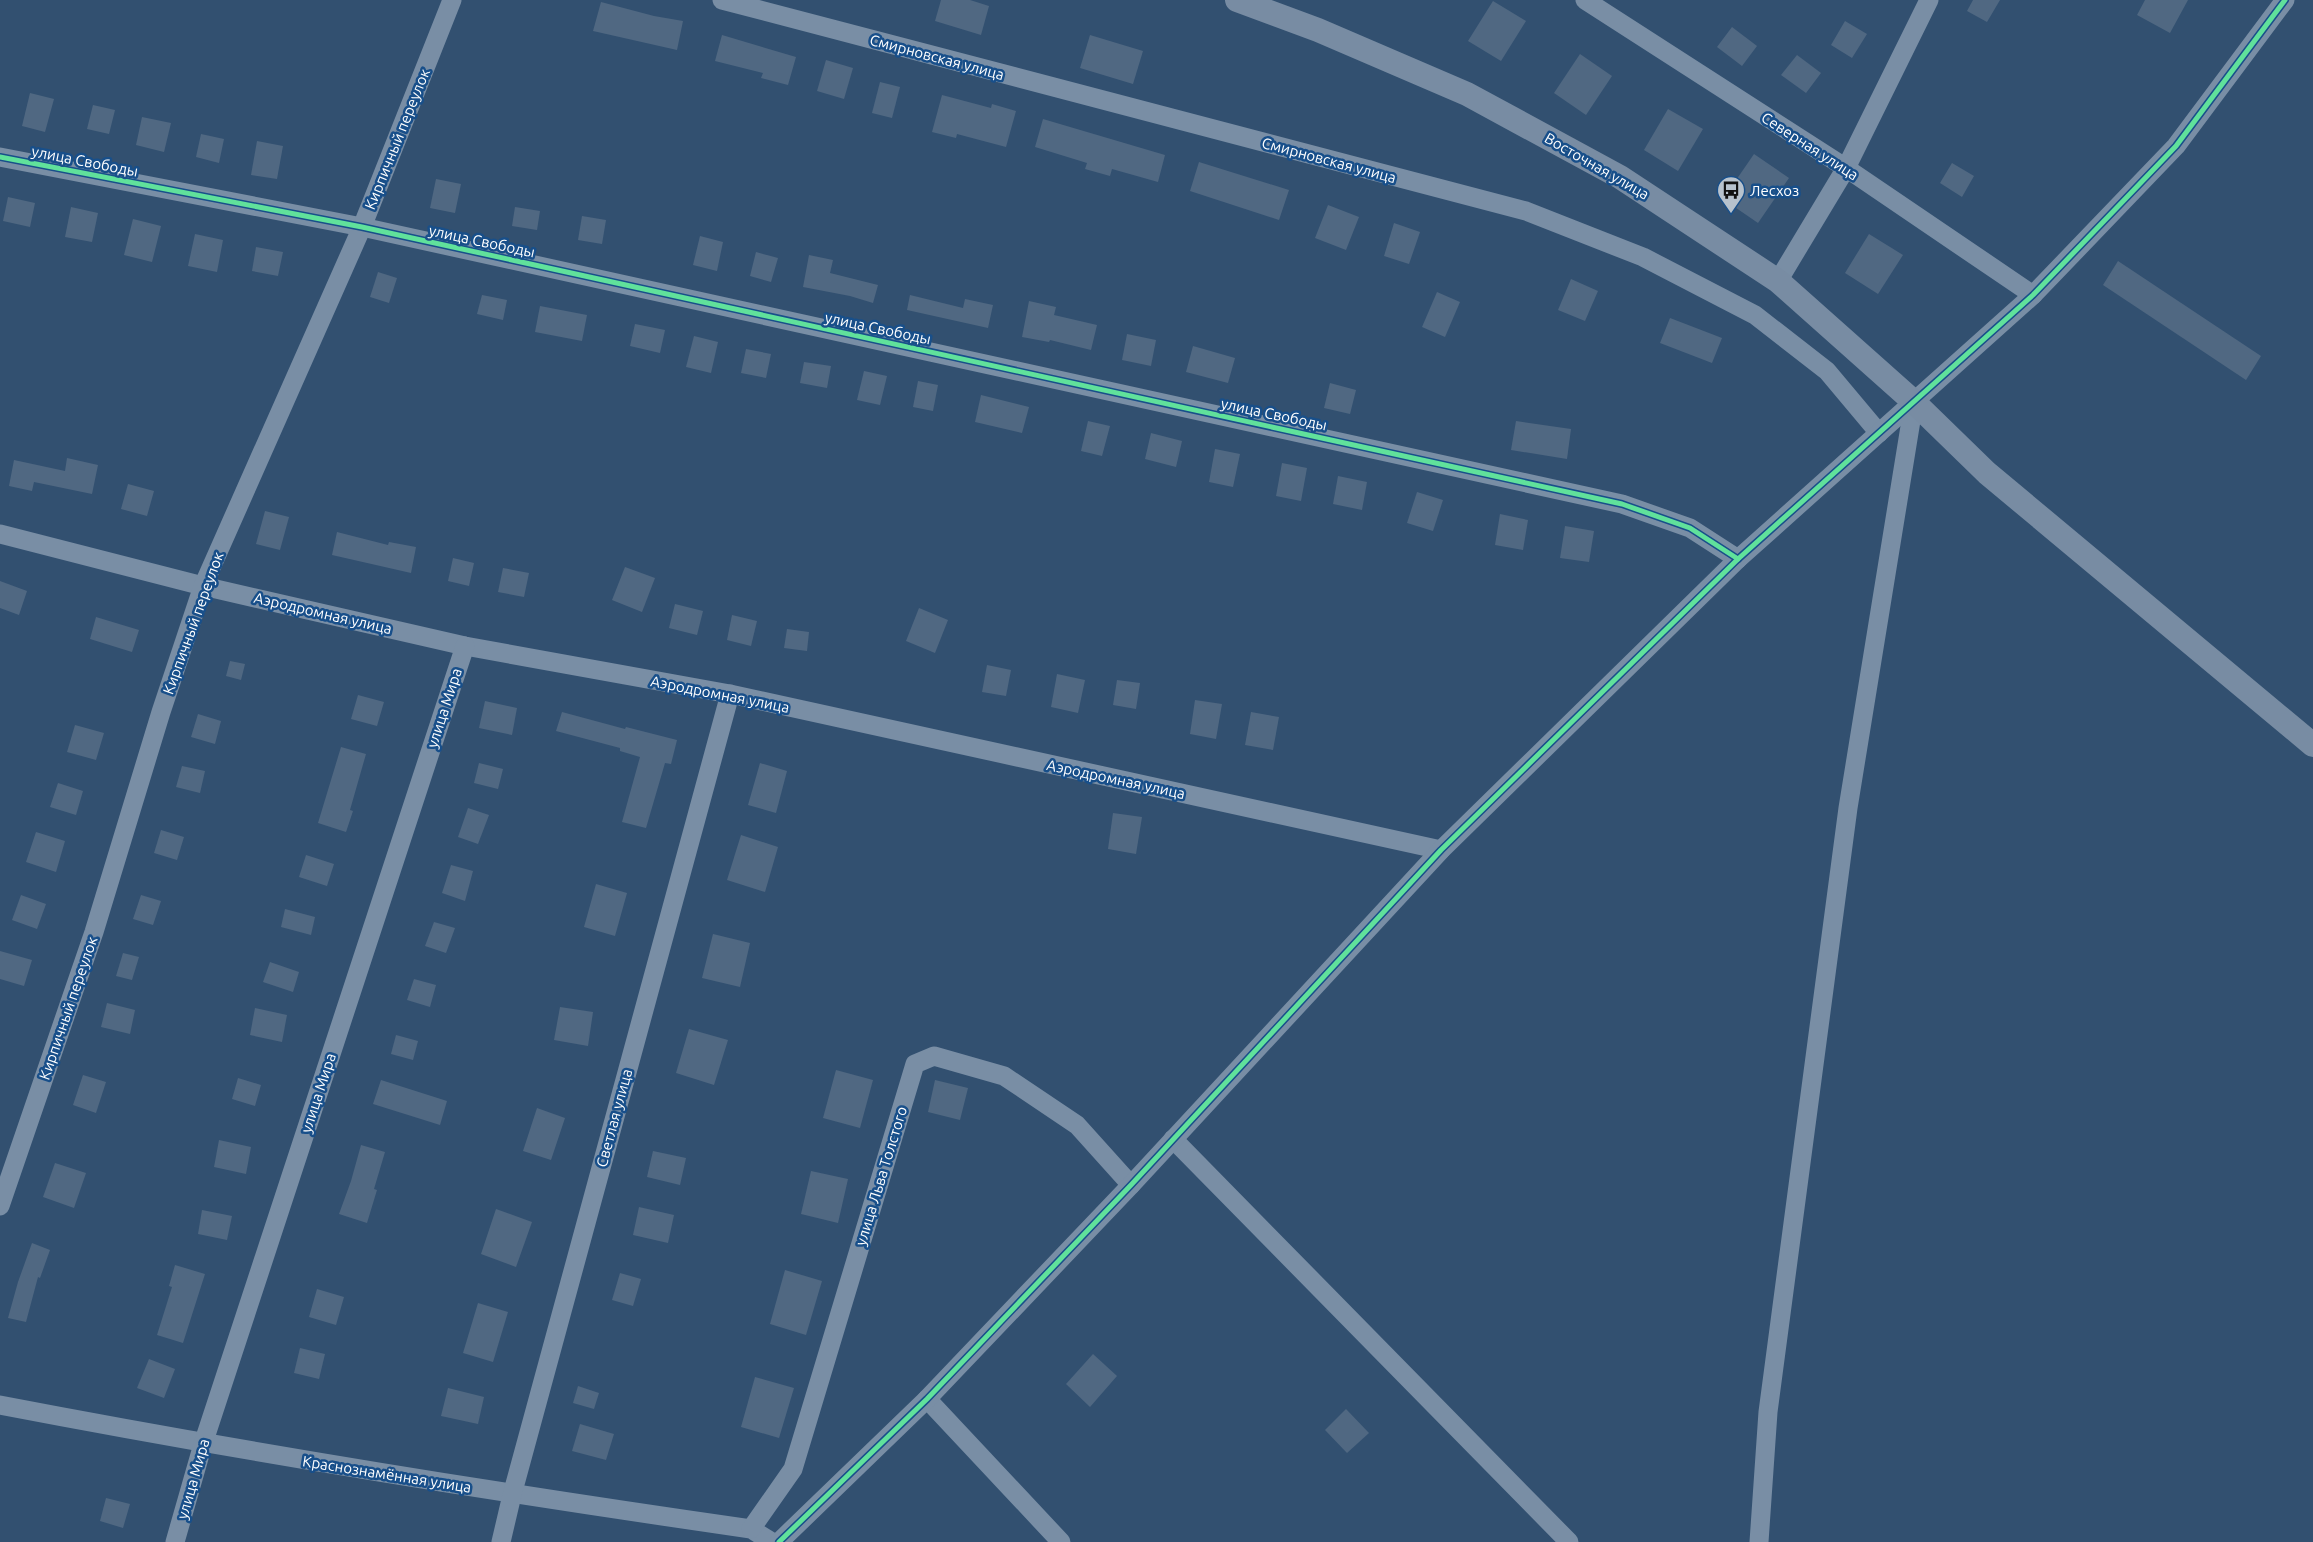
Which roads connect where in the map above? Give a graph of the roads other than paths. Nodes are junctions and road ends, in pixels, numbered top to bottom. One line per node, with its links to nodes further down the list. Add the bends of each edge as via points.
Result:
1 (452, 0): 9 (street, Кирпичный переулок)
2 (722, 0): 13 (street, Смирновская улица, via 1526,212 1643,256 1755,315 1827,371)
3 (1237, 0): 10 (main road, Восточная улица, via 1318,30 1467,94 1620,177)
4 (1585, 0): 8 (street, Северная улица)
5 (1929, 0): 8 (street)
6 (2285, 0): 11 (street, via 2176,146)
7 (0, 157): 9 (street, улица Свободы)
8 (1846, 168): 10 (street); 11 (street, Северная улица)
9 (362, 227): 15 (street, улица Свободы, via 1622,504 1690,528); 16 (street, Кирпичный переулок)
10 (1778, 280): 12 (main road, Восточная улица)
11 (2033, 295): 12 (street)
12 (1914, 402): 13 (street); 19 (main road, Восточная улица, via 1986,473); 35 (street, via 1848,808 1768,1412)
13 (1879, 433): 15 (street)
14 (0, 534): 16 (street, Аэродромная улица)
15 (1738, 559): 20 (street)
16 (203, 586): 17 (street, Аэродромная улица); 23 (street, Кирпичный переулок, via 94,932)
17 (465, 646): 18 (street, Аэродромная улица); 26 (street, улица Мира)
18 (730, 694): 20 (street, Аэродромная улица); 27 (street, Светлая улица)
19 (2313, 745)
20 (1440, 850): 21 (street)
21 (1173, 1139): 22 (street); 34 (street)
22 (1131, 1185): 24 (street); 28 (street, улица Льва Толстого, via 1077,1125 1004,1076 934,1056 915,1064 793,1469)
23 (0, 1206)
24 (927, 1399): 32 (street); 33 (street)
25 (0, 1405): 26 (street, Краснознамённая улица)
26 (203, 1444): 27 (street, Краснознамённая улица); 29 (street, улица Мира)
27 (512, 1495): 28 (street, Краснознамённая улица); 30 (street, Светлая улица)
28 (752, 1529): 31 (street, Краснознамённая улица)
29 (175, 1542)
30 (501, 1542)
31 (772, 1542)
32 (779, 1542)
33 (1061, 1542)
34 (1569, 1542)
35 (1759, 1542)

